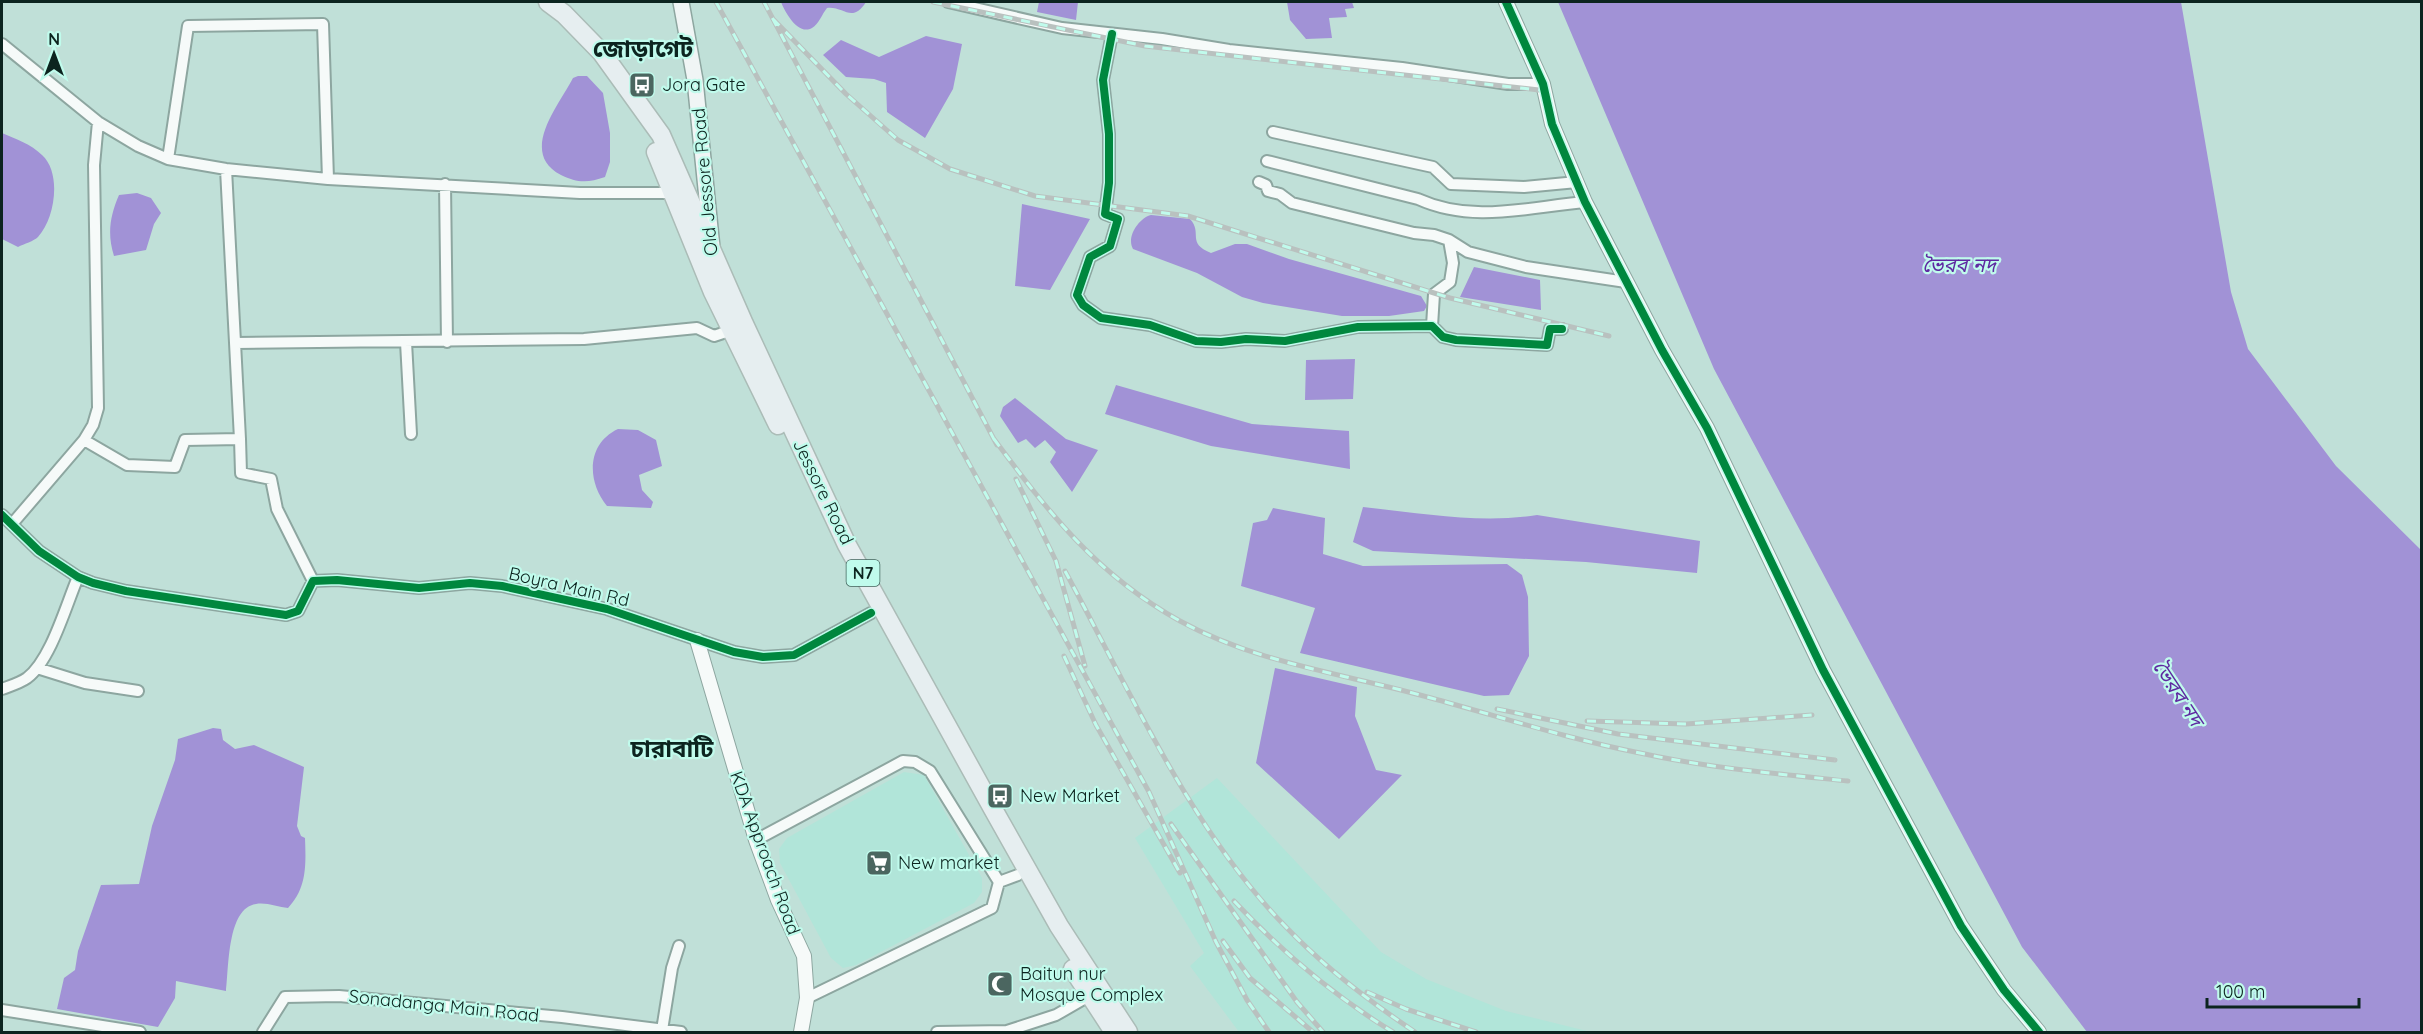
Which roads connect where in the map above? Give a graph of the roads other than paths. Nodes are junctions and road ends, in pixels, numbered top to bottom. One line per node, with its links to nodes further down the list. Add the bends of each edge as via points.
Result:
1 (548, 2): 8 (highway, Jessore Road / N7, via 602,53)
2 (948, 2): 5 (street, via 1062,28)
3 (1506, 2): 7 (street)
4 (679, 5): 21 (main road, Old Jessore Road, via 695,80)
5 (1112, 34): 7 (street, via 1508,84); 24 (street, via 1103,80 1109,134 1106,214 1118,219 1110,246 1090,257 1082,276 1077,295 1083,305 1101,318 1150,325 1196,341 1285,341 1358,327)
6 (2, 44): 9 (street)
7 (1543, 84): 16 (street, via 1552,124)
8 (633, 94): 18 (highway, Jessore Road / N7); 21 (highway, Jessore Road / N7, via 661,135)
9 (98, 122): 11 (street); 32 (street, via 94,165 98,408)
10 (1273, 132): 16 (street, via 1410,160 1433,167 1451,184 1524,187)
11 (168, 159): 13 (street); 14 (street, via 188,26 323,24)
12 (1267, 161): 19 (street, via 1463,212 1504,213)
13 (226, 169): 14 (street); 29 (street)
14 (328, 179): 17 (street)
15 (1259, 182): 20 (street, via 1292,203)
16 (1577, 182): 19 (street)
17 (445, 184): 18 (street, via 580,194); 28 (street)
18 (673, 193): 23 (highway, Jessore Road / N7)
19 (1585, 202): 22 (street)
20 (1449, 240): 22 (street, via 1468,252 1526,267); 24 (street, via 1453,263 1450,282 1434,294)
21 (713, 254): 23 (main road, Old Jessore Road); 56 (highway, Jessore Road / N7, via 853,555 1059,926)
22 (1626, 282): 57 (street, via 1707,428 1823,670 1916,846 1961,926 2004,990)
23 (713, 292): 26 (highway, Jessore Road / N7)
24 (1432, 326): 25 (street, via 1443,337 1456,340 1547,345 1550,329)
25 (1562, 329)
26 (732, 330): 28 (street, via 714,336 697,328 584,339); 37 (highway, Jessore Road / N7, via 835,547)
27 (406, 342): 28 (street); 29 (street); 30 (street)
28 (447, 342)
29 (236, 343): 31 (street)
30 (411, 434)
31 (240, 439): 32 (street, via 185,440 175,467 127,465); 36 (street, via 241,473 271,479 277,509)
32 (84, 440): 34 (street)
33 (2, 515): 34 (street)
34 (12, 524): 35 (street, via 39,551)
35 (78, 577): 36 (street, via 126,591 286,615 298,611); 39 (street)
36 (313, 582): 38 (street, Boyra Main Rd, via 337,580 419,588 470,583 502,586 607,609)
37 (871, 613): 38 (street, Boyra Main Rd, via 794,655 763,657); 43 (highway, Jessore Road / N7)
38 (697, 640): 42 (street, KDA Approach Road)
39 (37, 668): 40 (street, via 26,679); 41 (street, via 85,683)
40 (2, 689)
41 (138, 691)
42 (756, 840): 44 (street, via 903,761 915,762 930,771); 47 (street, KDA Approach Road, via 804,957)
43 (1018, 875): 44 (street); 46 (highway, Jessore Road / N7)
44 (999, 882): 47 (street, via 992,908)
45 (679, 946): 49 (street)
46 (1089, 996): 54 (street, via 1056,1015 1007,1031); 55 (highway, Jessore Road / N7)
47 (807, 998): 53 (street, KDA Approach Road)
48 (2, 1010): 50 (street)
49 (662, 1030): 51 (street, Sonadanga Main Road, via 339,996 285,997); 52 (street, Sonadanga Main Road)
50 (140, 1032)
51 (263, 1032)
52 (681, 1032)
53 (801, 1032)
54 (937, 1032)
55 (1114, 1032)
56 (1128, 1032)
57 (2039, 1032)

